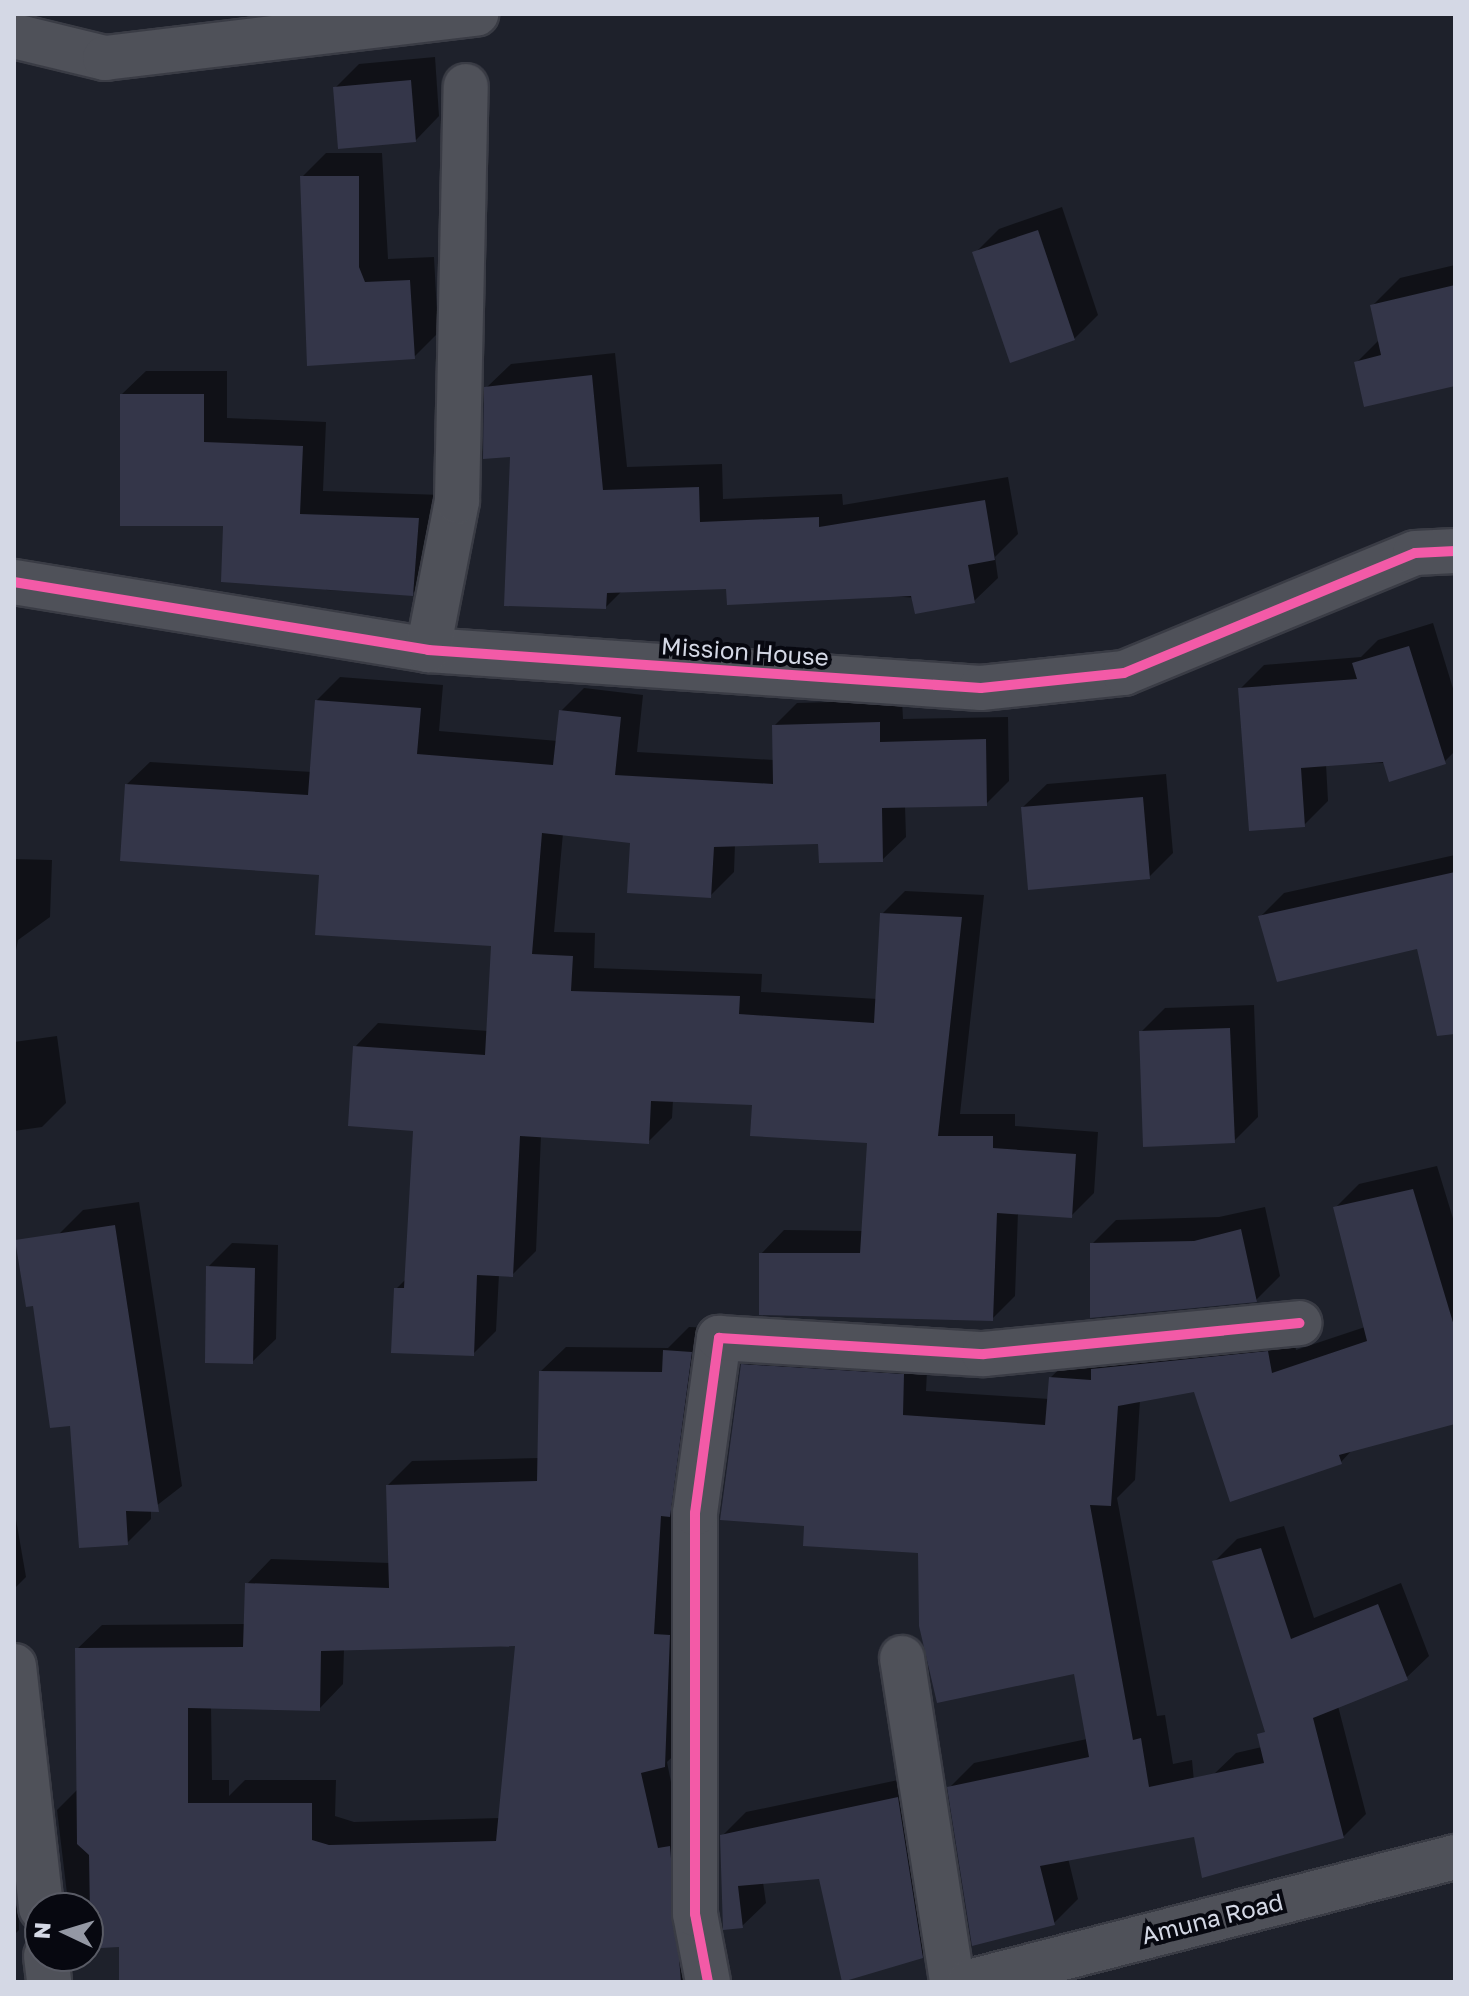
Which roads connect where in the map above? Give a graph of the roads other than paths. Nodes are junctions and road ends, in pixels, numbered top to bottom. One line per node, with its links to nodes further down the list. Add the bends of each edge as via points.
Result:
1 (476, 14): 2 (street, via 105,58)
2 (14, 36)
3 (466, 86): 6 (street, via 457,501)
4 (1455, 551): 6 (street, Mission House, via 1415,553 1124,673 981,688)
5 (14, 582): 6 (street, Mission House)
6 (428, 650)
7 (1299, 1323): 13 (street, via 984,1354 719,1338 695,1513 695,1914)
8 (902, 1658): 14 (street)
9 (14, 1666): 11 (street)
10 (1455, 1857): 12 (street, Amuna Road)
11 (39, 1892)
12 (1016, 1975): 15 (street, Amuna Road)
13 (708, 1982)
14 (952, 1982)
15 (969, 1982)

